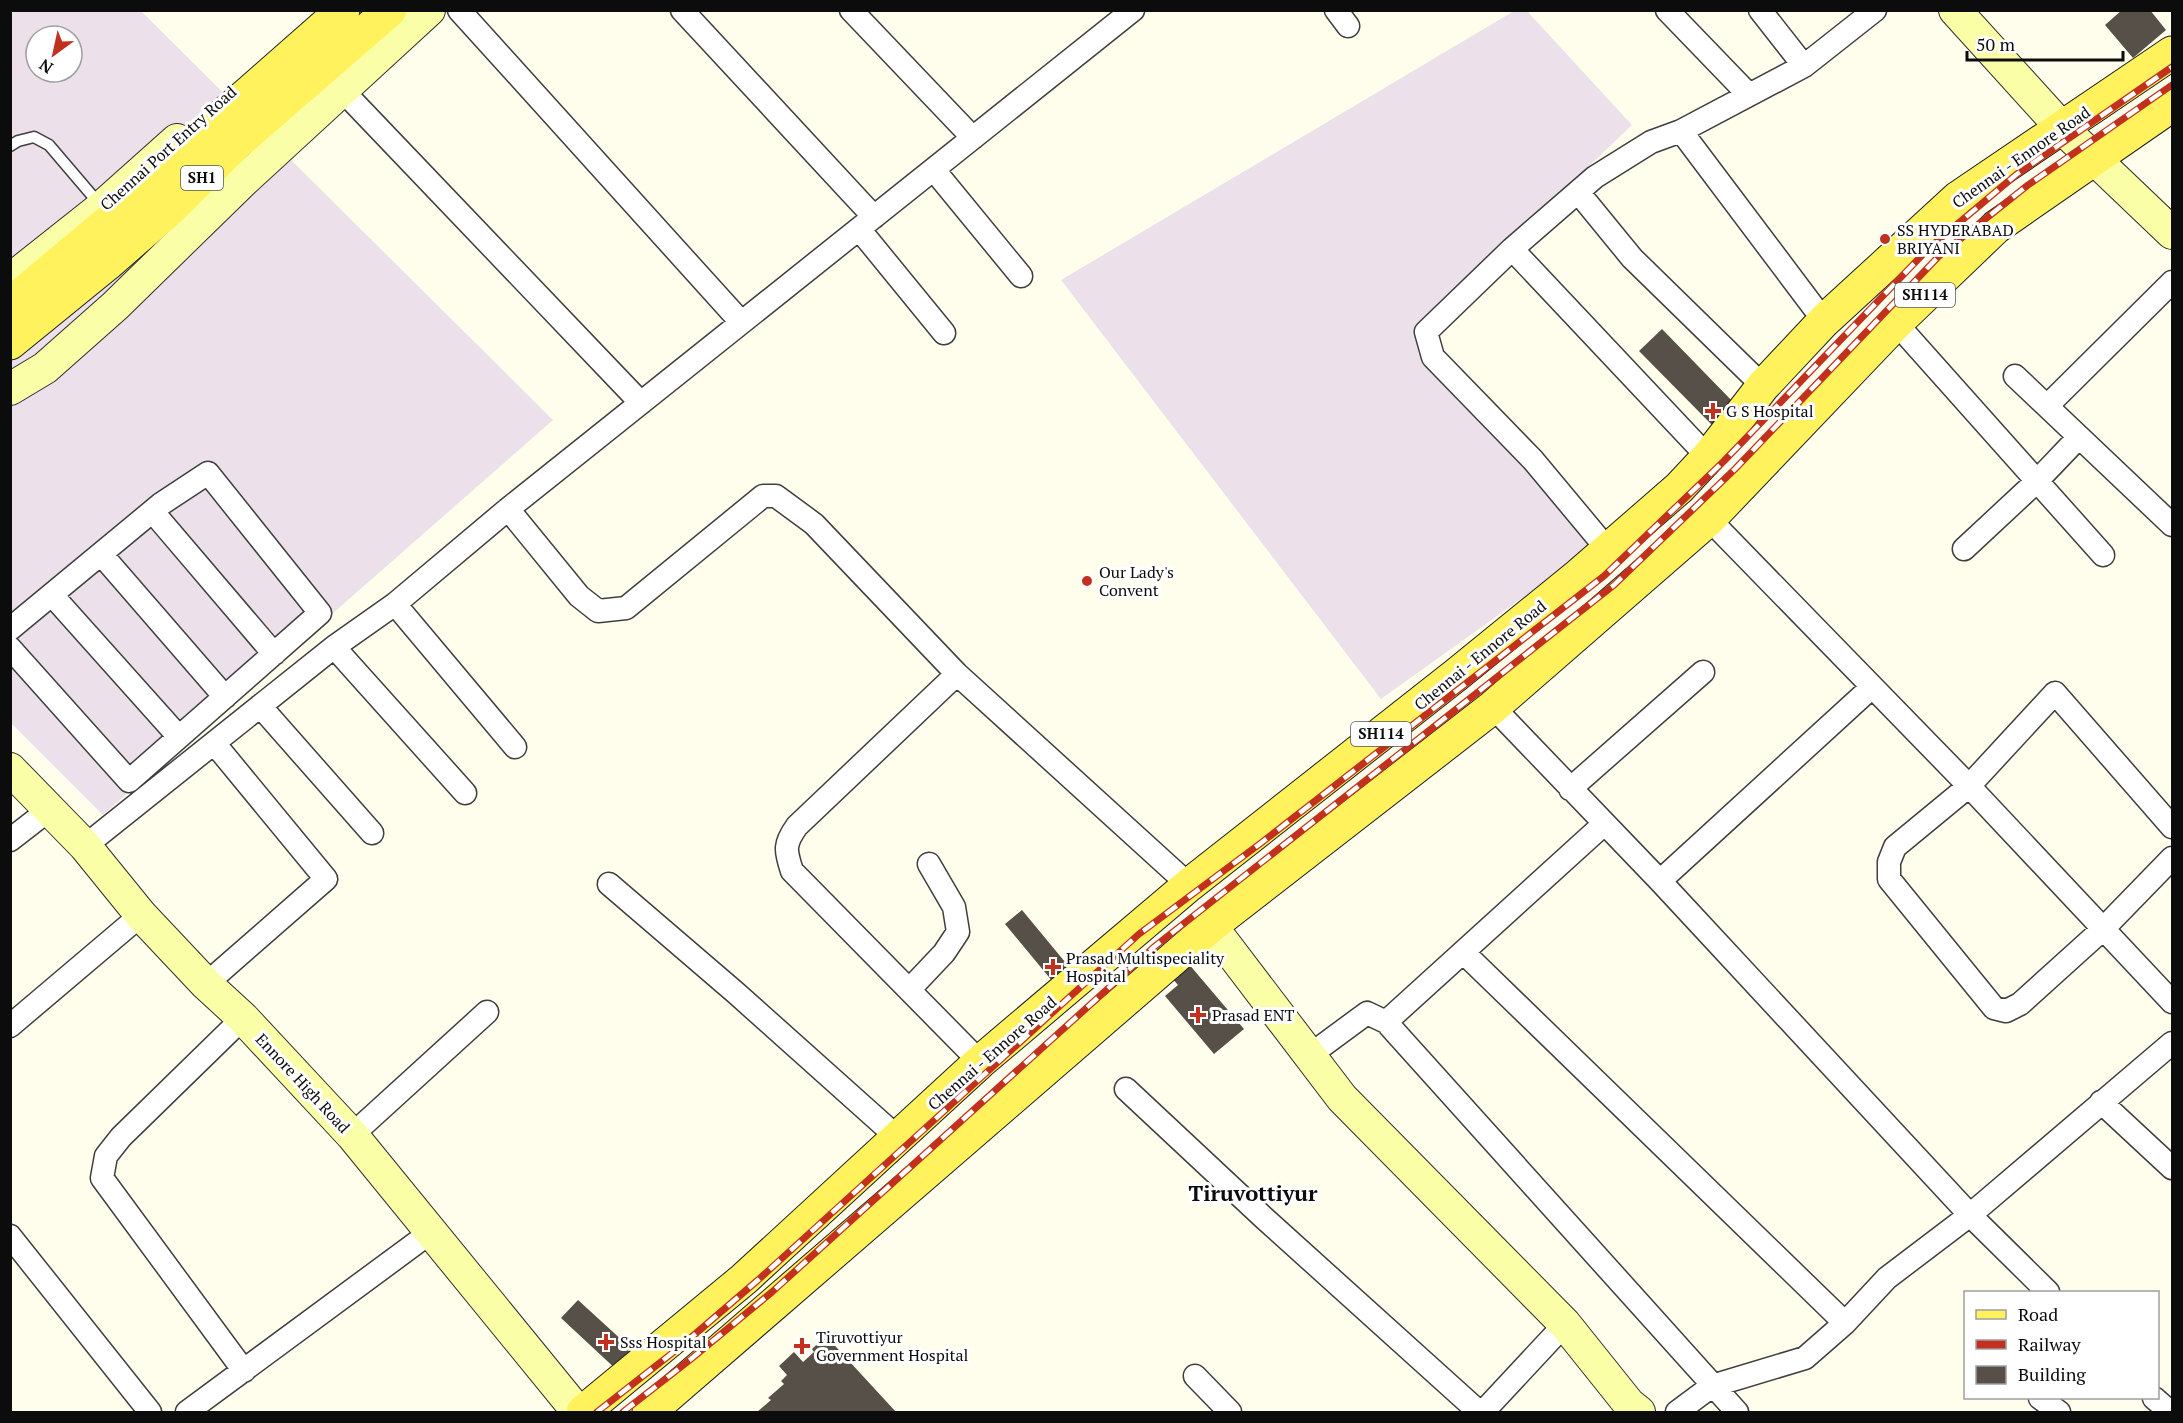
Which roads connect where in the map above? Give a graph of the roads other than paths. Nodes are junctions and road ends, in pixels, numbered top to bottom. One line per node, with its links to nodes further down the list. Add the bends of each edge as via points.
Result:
1 (322, 10): 25 (street, Chennai Port Entry Road)
2 (343, 10): 25 (main road, SH1, via 218,120 150,187)
3 (390, 10): 37 (main road, SH1, via 238,142 161,217)
4 (429, 10): 15 (street)
5 (459, 10): 34 (street)
6 (682, 10): 26 (street)
7 (851, 10): 20 (street)
8 (1134, 10): 20 (street)
9 (1667, 10): 16 (street)
10 (1760, 10): 14 (street)
11 (1875, 10): 14 (street)
12 (1955, 10): 18 (street)
13 (2172, 53): 18 (main road, Chennai - Ennore Road / SH114)
14 (1804, 66): 16 (street)
15 (342, 90): 40 (street, via 115,306 45,368); 41 (street)
16 (1749, 95): 19 (street)
17 (2172, 105): 22 (main road, SH114)
18 (2062, 128): 22 (street); 33 (main road, Chennai - Ennore Road / SH114, via 1958,198)
19 (1681, 131): 24 (street, via 1652,142 1594,177); 33 (street)
20 (973, 138): 23 (street)
21 (10, 147): 25 (lane, via 34,137 49,145)
22 (2094, 158): 27 (street); 35 (main road, SH114, via 1996,227)
23 (934, 170): 26 (street); 29 (street)
24 (1578, 192): 28 (street); 39 (street, via 1632,258)
25 (108, 213): 30 (street, Chennai Port Entry Road); 32 (main road, SH1)
26 (866, 223): 34 (street); 36 (street)
27 (2172, 233)
28 (1512, 249): 44 (street); 50 (street, via 1426,332 1433,357)
29 (1022, 276)
30 (10, 280)
31 (2172, 282): 42 (street)
32 (10, 304)
33 (1824, 321): 39 (main road, Chennai - Ennore Road / SH114)
34 (741, 322): 41 (street)
35 (1896, 323): 45 (street); 48 (main road, SH114)
36 (944, 333)
37 (10, 343)
38 (2015, 376): 42 (street)
39 (1763, 386): 44 (main road, Chennai - Ennore Road / SH114)
40 (10, 389)
41 (641, 403): 46 (street)
42 (2047, 406): 43 (street)
43 (2079, 437): 45 (street); 49 (street)
44 (1708, 457): 50 (main road, Chennai - Ennore Road / SH114)
45 (2037, 482): 51 (street); 53 (street)
46 (508, 509): 56 (street); 62 (street, via 579,596 598,611 613,611 626,608 763,496 776,495 814,524)
47 (153, 512): 52 (street); 60 (street); 60 (street, via 208,473 320,613)
48 (1708, 519): 54 (main road, SH114); 63 (street)
49 (2172, 525)
50 (1615, 543): 54 (main road); 84 (main road, Chennai - Ennore Road / SH114, via 1456,675)
51 (1964, 549)
52 (101, 554): 55 (street); 64 (street)
53 (2103, 555)
54 (1651, 569): 66 (main road, SH114)
55 (52, 595): 57 (street); 67 (street)
56 (395, 604): 58 (street); 69 (street)
57 (10, 629)
58 (334, 647): 65 (street); 73 (street)
59 (10, 648): 67 (street, via 129,781)
60 (274, 654): 64 (street)
61 (1703, 672): 72 (street)
62 (957, 674): 84 (street); 90 (street, via 797,826 787,840 792,871)
63 (1872, 687): 71 (street); 82 (street)
64 (225, 697): 67 (street)
65 (260, 706): 68 (street); 77 (street)
66 (1493, 706): 72 (street); 86 (main road, SH114)
67 (179, 737)
68 (214, 743): 79 (street); 89 (street, via 326,879)
69 (515, 747)
70 (10, 769): 74 (street, Ennore High Road)
71 (1969, 786): 76 (street, via 2055,693); 87 (street); 87 (street, via 1894,847 1888,862 1889,879 1994,1008 2006,1011 2020,1004)
72 (1570, 789): 75 (street)
73 (465, 793)
74 (50, 809): 78 (street); 79 (street, Ennore High Road)
75 (1604, 824): 82 (street); 88 (street)
76 (2172, 827)
77 (372, 833)
78 (10, 840)
79 (85, 846): 85 (street, Ennore High Road)
80 (2172, 858): 87 (street)
81 (929, 864): 90 (street, via 954,907 958,932)
82 (1660, 881): 104 (street)
83 (609, 884): 102 (street)
84 (1189, 885): 98 (main road, Chennai - Ennore Road / SH114)
85 (141, 915): 89 (street, Ennore High Road); 95 (street)
86 (1210, 926): 97 (street); 120 (main road, SH114)
87 (2103, 929): 91 (street)
88 (1464, 953): 94 (street); 108 (street)
89 (206, 984): 93 (street, Ennore High Road)
90 (909, 990): 98 (street)
91 (2172, 1002)
92 (487, 1012): 101 (street)
93 (243, 1018): 101 (street, Ennore High Road); 110 (street, via 121,1137 106,1156 102,1178)
94 (1386, 1022): 97 (street, via 1367,1013); 112 (street)
95 (10, 1026)
96 (2172, 1043): 100 (street)
97 (1310, 1055): 109 (street, via 1342,1098)
98 (980, 1062): 102 (main road, Chennai - Ennore Road / SH114)
99 (1126, 1089): 122 (street)
100 (2101, 1102): 103 (street); 104 (street)
101 (352, 1135): 105 (street, Ennore High Road)
102 (897, 1137): 119 (main road, Chennai - Ennore Road / SH114, via 744,1279)
103 (2172, 1168)
104 (1970, 1215): 107 (street); 108 (street, via 1887,1278)
105 (431, 1232): 110 (street); 118 (street, Ennore High Road)
106 (10, 1236): 116 (street)
107 (2046, 1291)
108 (1845, 1323): 112 (street, via 1805,1358)
109 (1565, 1324): 115 (street); 122 (street)
110 (244, 1371): 117 (street)
111 (1195, 1376): 121 (street)
112 (1712, 1386): 123 (street); 124 (street)
113 (2041, 1399): 125 (street)
114 (2155, 1399): 126 (street)
115 (1630, 1410)
116 (150, 1413)
117 (187, 1413)
118 (578, 1413)
119 (583, 1413)
120 (649, 1413)
121 (1230, 1413)
122 (1480, 1413)
123 (1677, 1413)
124 (1737, 1413)
125 (2059, 1413)
126 (2169, 1413)

